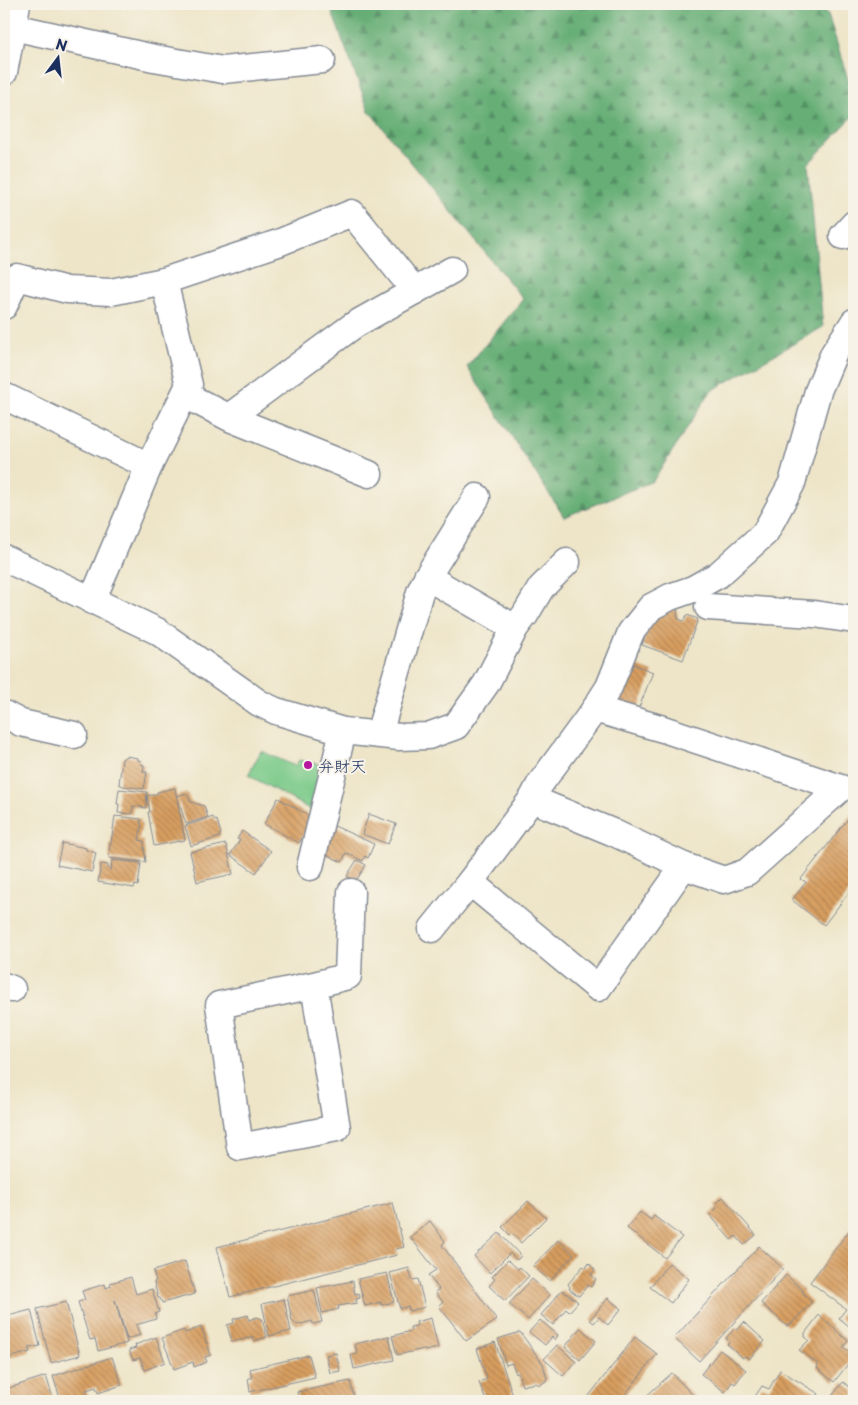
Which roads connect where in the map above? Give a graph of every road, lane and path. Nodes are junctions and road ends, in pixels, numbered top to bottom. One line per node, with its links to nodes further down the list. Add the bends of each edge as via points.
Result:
1 (15, 15): 2 (street, via 154,58 223,70); 3 (street)
2 (322, 60)
3 (4, 72)
4 (452, 270): 7 (street)
5 (10, 274): 6 (street, via 67,290 111,292); 8 (street)
6 (164, 281): 7 (street, via 352,214); 10 (street, via 189,386)
7 (415, 291): 12 (street, via 354,324)
8 (4, 306)
9 (854, 322): 23 (street, via 834,352 818,391 792,483 765,533 718,575 651,607 631,632 610,687)
10 (185, 395): 12 (street); 13 (street)
11 (4, 396): 13 (street)
12 (229, 417): 14 (street)
13 (149, 466): 19 (street)
14 (369, 474)
15 (477, 497): 18 (street)
16 (4, 558): 19 (street)
17 (567, 562): 22 (street, via 541,588)
18 (427, 577): 22 (street); 26 (street)
19 (92, 600): 25 (street, via 157,631 259,704)
20 (708, 607): 21 (street)
21 (854, 620)
22 (515, 628): 26 (street, via 486,684 456,726 428,736)
23 (595, 709): 28 (street); 29 (street, via 540,784)
24 (4, 714): 27 (street, via 22,723)
25 (343, 731): 26 (street); 31 (street)
26 (379, 734)
27 (74, 736)
28 (848, 782): 30 (street, via 748,872 724,880)
29 (532, 800): 30 (street, via 612,832); 32 (street)
30 (684, 866): 32 (street, via 598,988)
31 (310, 867)
32 (470, 882): 34 (street)
33 (352, 892): 35 (street, via 348,976)
34 (432, 929)
35 (314, 985): 35 (street, via 337,1128 240,1147 219,1006)

